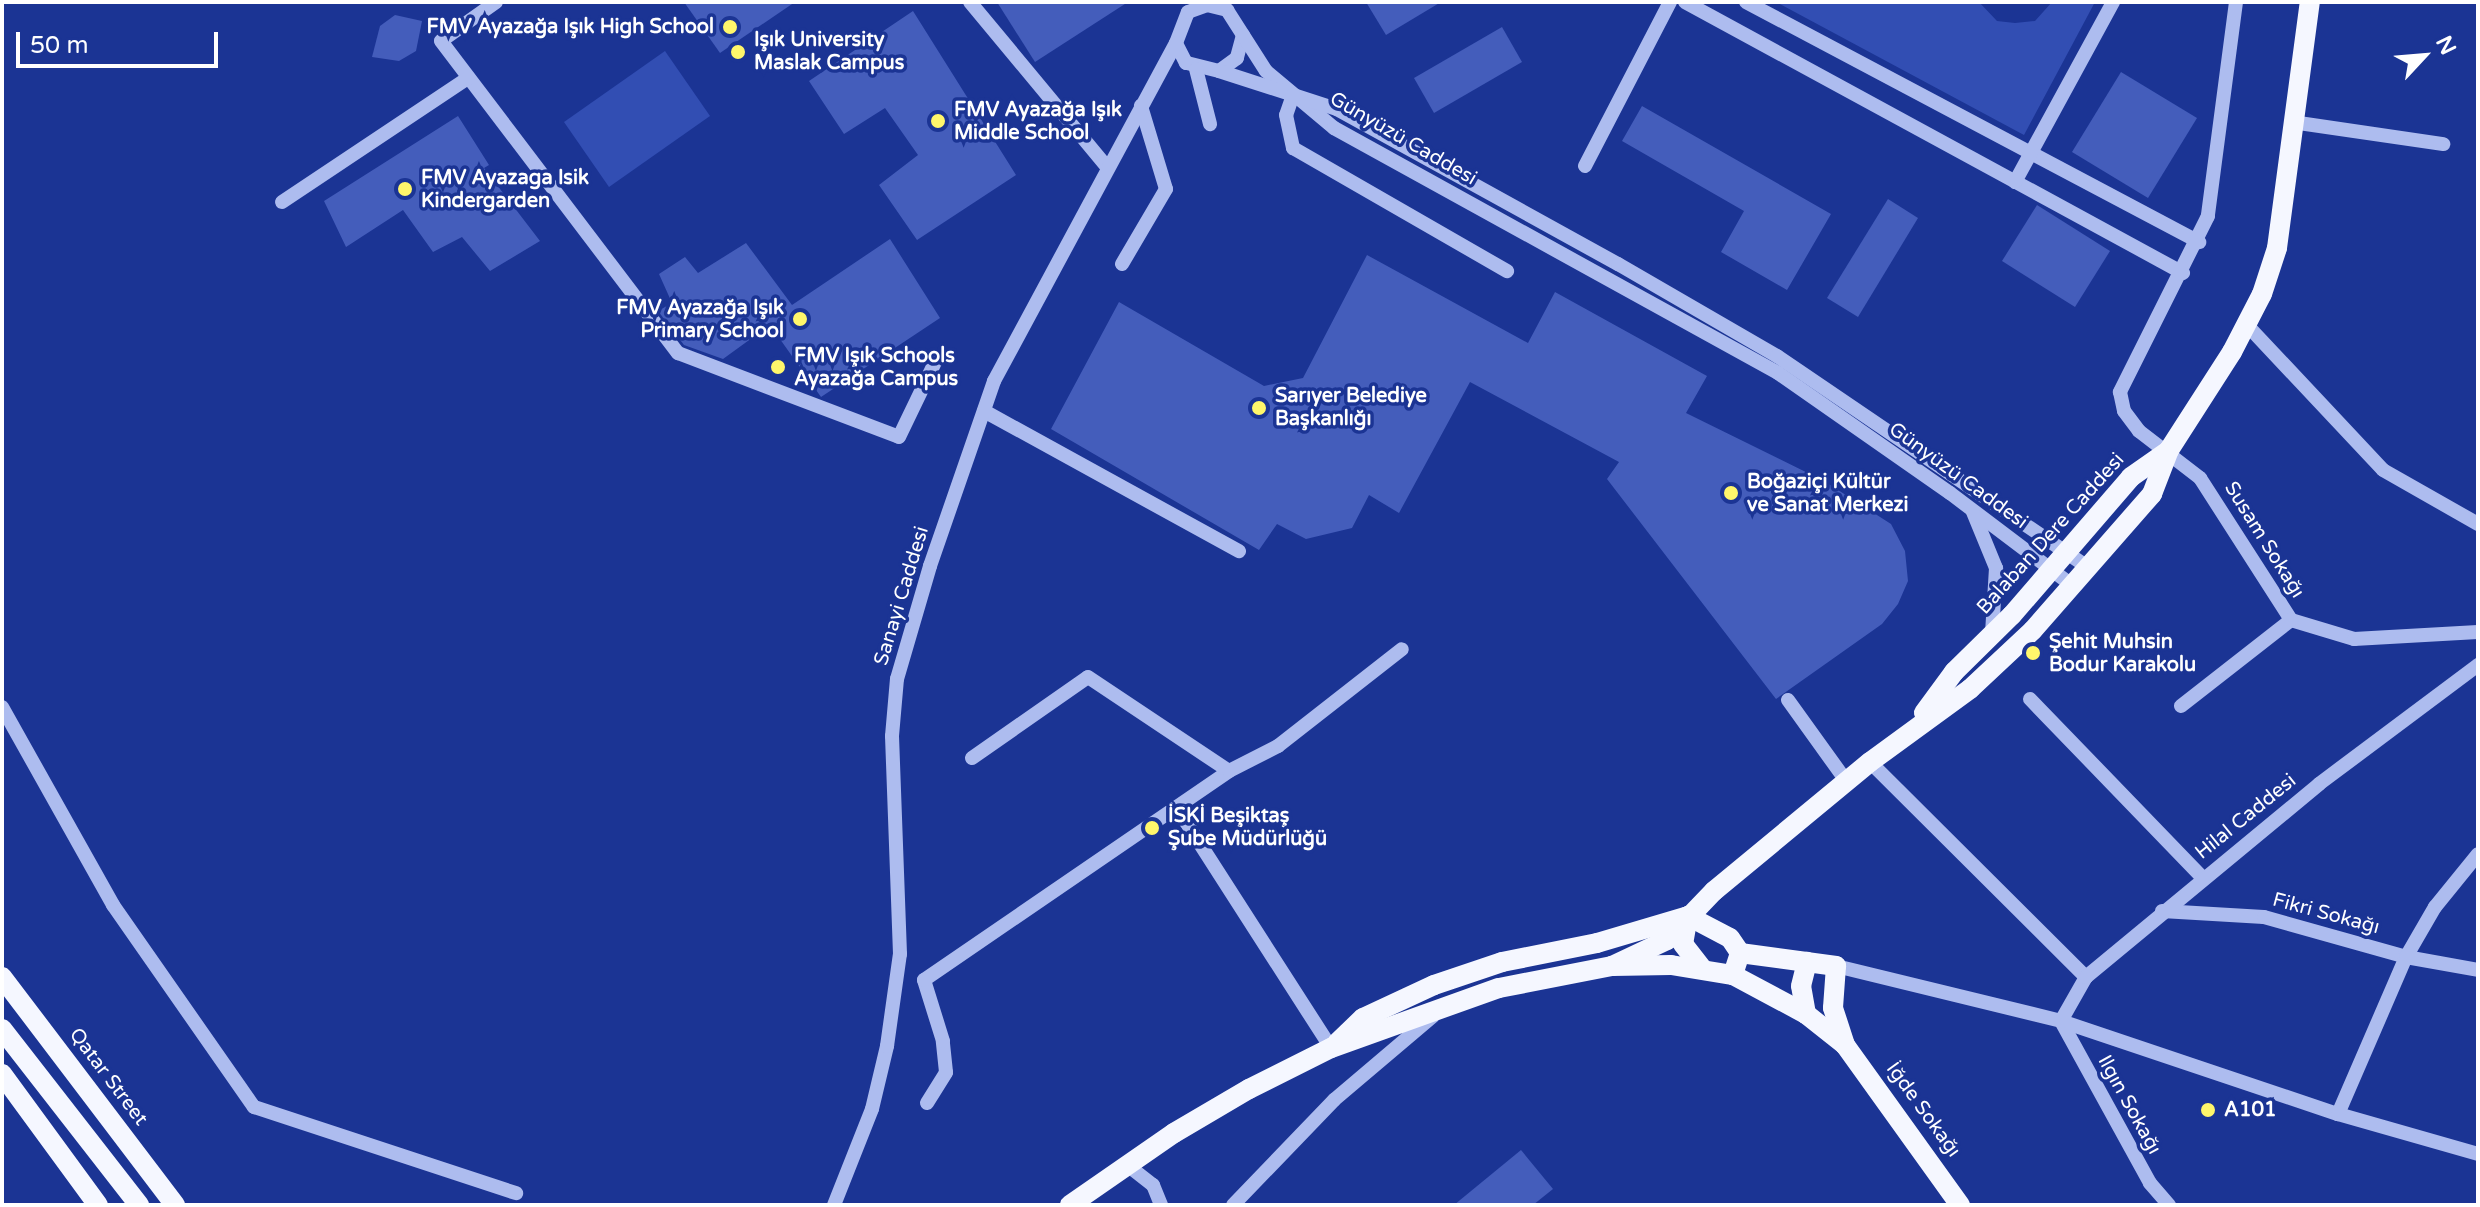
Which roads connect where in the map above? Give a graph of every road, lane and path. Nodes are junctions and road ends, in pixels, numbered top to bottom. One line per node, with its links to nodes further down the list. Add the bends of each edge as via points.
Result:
1 (496, 2): 15 (street, via 441,41)
2 (970, 2): 23 (street)
3 (1242, 2): 11 (street)
4 (1670, 2): 22 (street)
5 (1685, 2): 24 (street)
6 (1746, 2): 21 (street)
7 (2113, 2): 21 (street)
8 (2236, 2): 26 (street, via 2208,216)
9 (2310, 2): 18 (main road)
10 (1191, 7): 11 (street, via 1218,6); 12 (street)
11 (1242, 30): 14 (street, via 1237,58); 16 (street, via 1266,71)
12 (1176, 43): 13 (street); 17 (street, Sanayi Caddesi)
13 (1196, 69): 14 (street); 19 (street)
14 (1219, 71): 16 (street)
15 (468, 78): 25 (street); 31 (street, via 678,353 899,437)
16 (1293, 95): 28 (street, via 1286,115 1293,148); 34 (street, Günyüzü Caddesi, via 1334,128 1778,373); 37 (street, Günyüzü Caddesi, via 1337,109 1777,356)
17 (1141, 106): 23 (street, Sanayi Caddesi); 27 (street, via 1166,189)
18 (2292, 122): 20 (street); 30 (main road, via 2277,248)
19 (1210, 124)
20 (2443, 144)
21 (2030, 153): 24 (street); 26 (street)
22 (1585, 166)
23 (1107, 167): 32 (street, Sanayi Caddesi, via 1047,277)
24 (2015, 182): 29 (street)
25 (282, 202)
26 (2199, 242): 29 (street)
27 (1122, 264)
28 (1507, 271)
29 (2183, 273): 33 (street, Susam Sokağı, via 2120,392 2124,411 2139,431)
30 (2246, 324): 33 (main road); 35 (street, via 2383,470)
31 (937, 358)
32 (984, 411): 36 (street); 85 (street, Sanayi Caddesi, via 897,679 892,736 900,954 872,1109)
33 (2169, 450): 37 (main road, Balaban Dere Caddesi, via 2131,477); 38 (main road, Balaban Dere Caddesi, via 2152,494); 41 (street, Susam Sokağı, via 2221,506)
34 (1971, 508): 39 (street, Günyüzü Caddesi); 43 (street, via 1996,568 1998,605)
35 (2478, 524)
36 (1239, 551)
37 (2068, 551): 38 (street, Günyüzü Caddesi); 39 (main road, Balaban Dere Caddesi)
38 (2089, 568): 40 (main road, Balaban Dere Caddesi)
39 (2052, 569): 40 (street, Günyüzü Caddesi); 43 (main road, Balaban Dere Caddesi)
40 (2073, 586): 50 (main road, Balaban Dere Caddesi, via 1970,689)
41 (2291, 620): 42 (street, Susam Sokağı, via 2354,639); 48 (street)
42 (2478, 632)
43 (1991, 635): 50 (main road, Balaban Dere Caddesi, via 1954,672)
44 (1402, 649): 53 (street, via 1278,746)
45 (2478, 665): 57 (street, Hilal Caddesi)
46 (2030, 699): 57 (street)
47 (1788, 700): 54 (street)
48 (2181, 706)
49 (2, 707): 81 (street, via 113,905 254,1107)
50 (1918, 723): 52 (main road, Balaban Dere Caddesi)
51 (972, 758): 53 (street, via 1088,677)
52 (1870, 762): 54 (main road, Balaban Dere Caddesi); 69 (street)
53 (1229, 771): 55 (street)
54 (1847, 782): 59 (main road, Balaban Dere Caddesi)
55 (1177, 808): 75 (street); 77 (street, via 924,980 943,1041 946,1072)
56 (2478, 854): 61 (street, via 2435,907)
57 (2203, 878): 58 (street, Hilal Caddesi)
58 (2162, 911): 61 (street, Fikri Sokağı, via 2264,917); 69 (street, Hilal Caddesi)
59 (1688, 916): 60 (main road, via 1717,928); 63 (main road, Balaban Dere Caddesi, via 1667,940); 65 (main road, via 1683,944); 75 (main road, via 1597,943 1502,962 1434,985 1363,1018)
60 (1740, 953): 62 (main road); 67 (main road)
61 (2406, 957): 66 (street, Fikri Sokağı); 78 (street)
62 (1807, 962): 64 (main road); 71 (main road, via 1801,986)
63 (1612, 966): 65 (main road); 70 (main road, via 1499,988)
64 (1836, 966): 72 (street); 74 (main road, via 1833,1008)
65 (1702, 968): 67 (main road)
66 (2478, 970)
67 (1733, 975): 71 (main road)
68 (2, 977): 84 (main road, Qatar Street)
69 (2086, 977): 72 (street, Hilal Caddesi)
70 (1444, 1007): 75 (main road); 88 (street, via 1334,1100)
71 (1806, 1014): 74 (main road)
72 (2061, 1021): 78 (street); 90 (street, Ilgın Sokağı, via 2150,1183)
73 (2, 1029): 83 (main road)
74 (1845, 1045): 89 (main road, İğde Sokağı)
75 (1331, 1048): 80 (main road, via 1249,1089)
76 (2, 1074): 82 (main road)
77 (927, 1103)
78 (2338, 1114): 79 (street)
79 (2478, 1154)
80 (1126, 1164): 86 (main road); 87 (street, via 1153,1185)
81 (516, 1193)
82 (98, 1205)
83 (139, 1205)
84 (175, 1205)
85 (834, 1205)
86 (1070, 1205)
87 (1161, 1205)
88 (1233, 1205)
89 (1960, 1205)
90 (2169, 1205)

